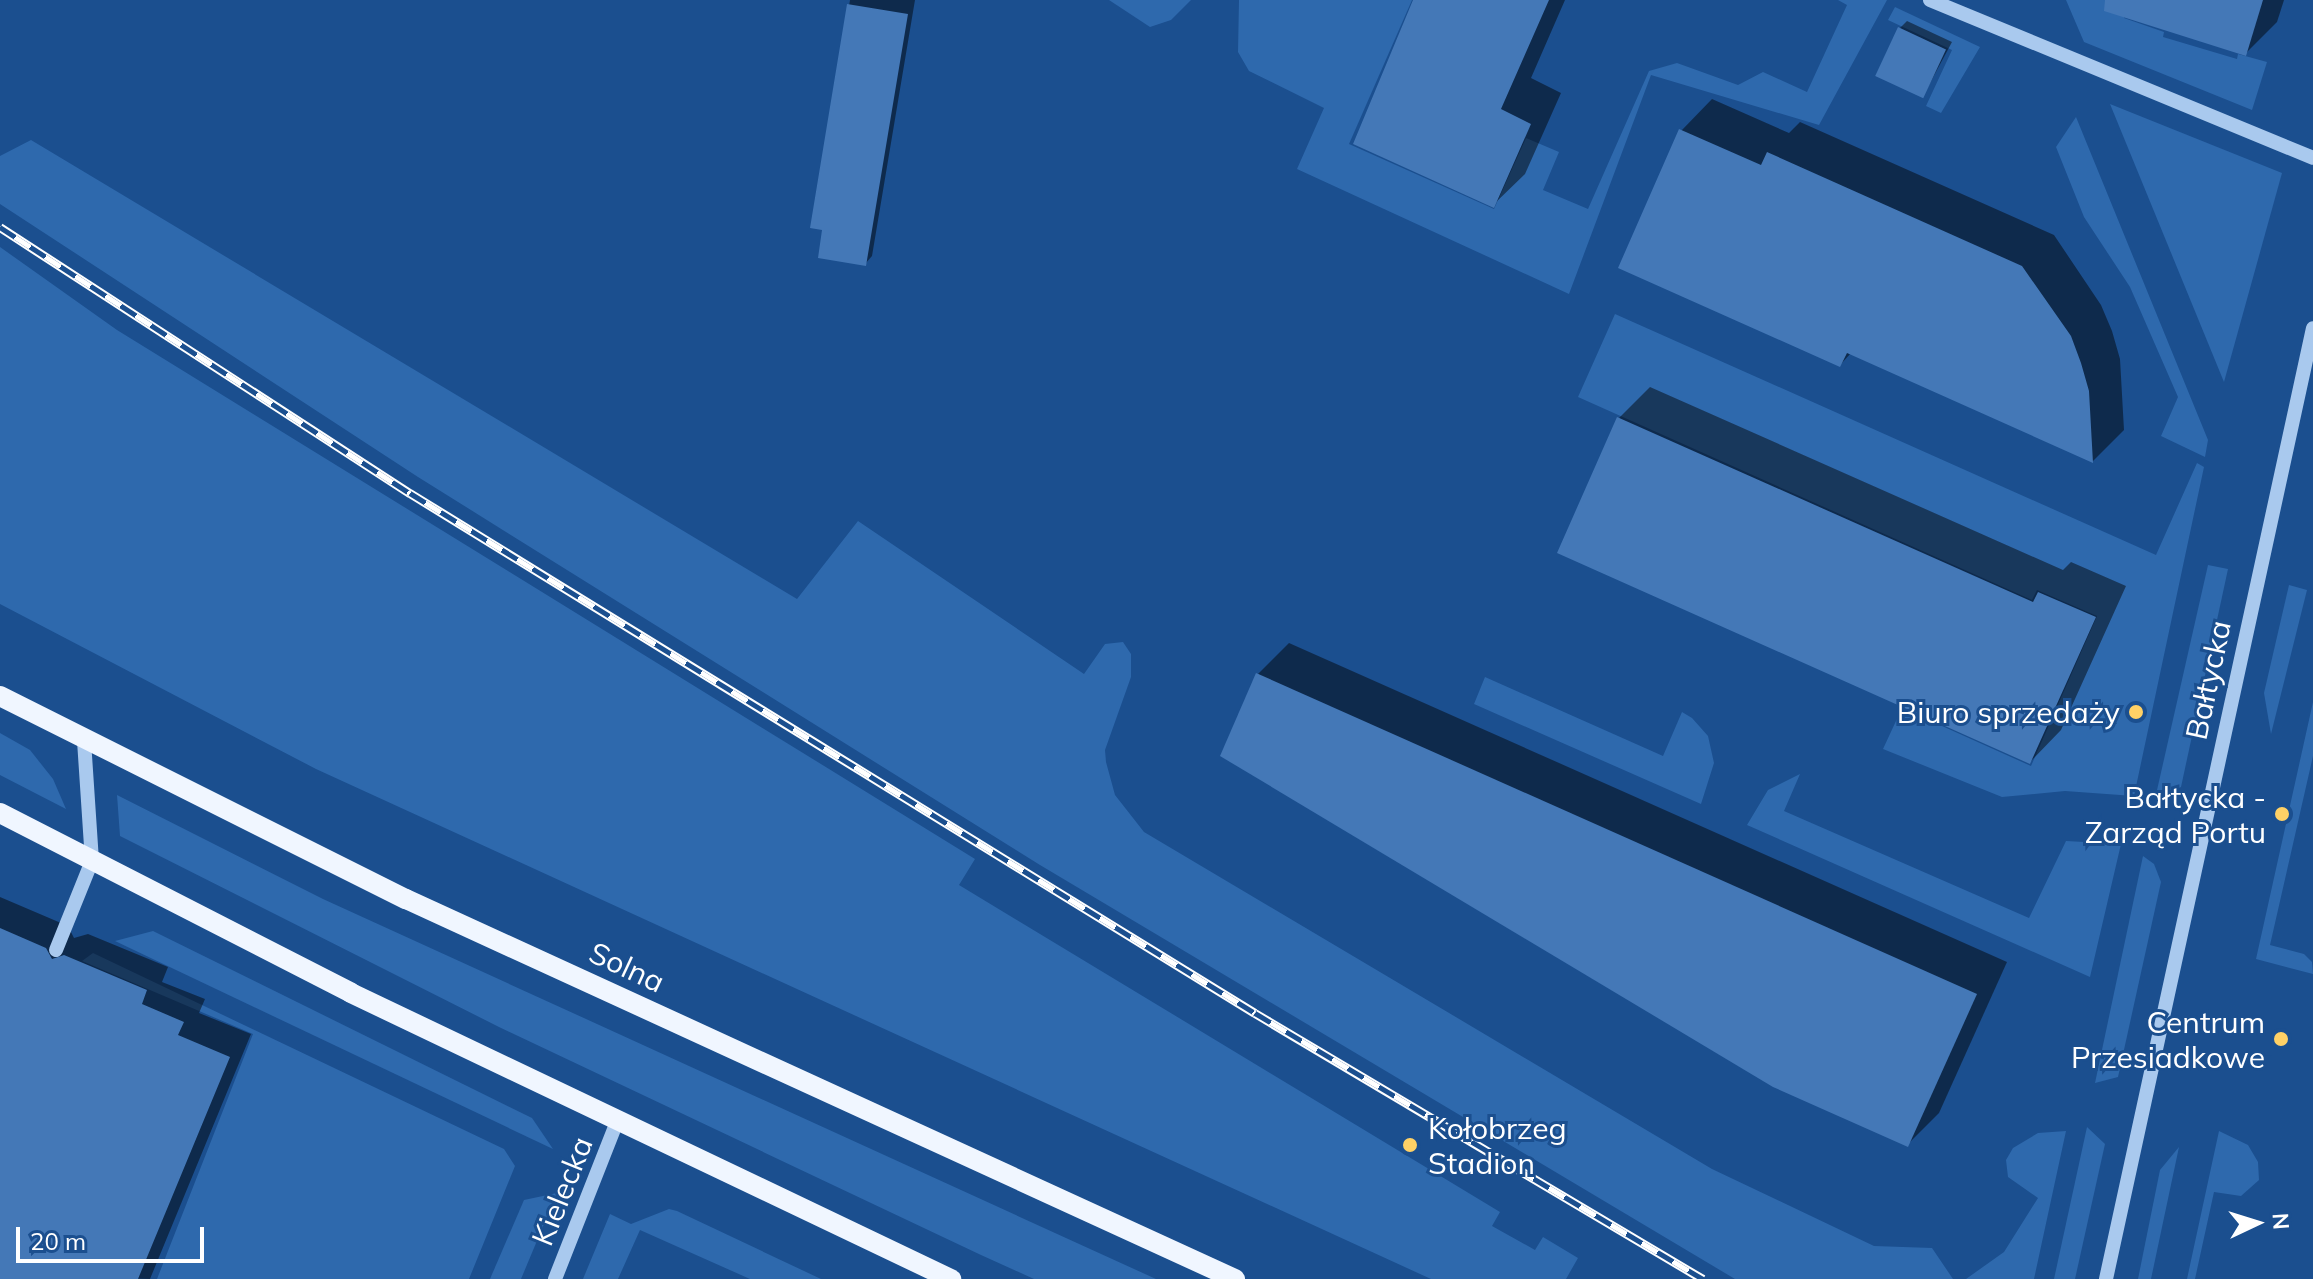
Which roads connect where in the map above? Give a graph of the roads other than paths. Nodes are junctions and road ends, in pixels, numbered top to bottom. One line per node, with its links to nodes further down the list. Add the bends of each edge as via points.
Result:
1 (1930, 0): 2 (street)
2 (2313, 158)
3 (2313, 328): 4 (street, Bałtycka)
4 (2298, 390): 5 (street); 15 (street, Bałtycka)
5 (2313, 394)
6 (0, 696): 7 (main road, Solna)
7 (84, 741): 9 (street); 14 (main road, Solna, via 392,892)
8 (0, 813): 9 (main road)
9 (92, 861): 10 (street); 11 (main road)
10 (56, 950)
11 (617, 1122): 12 (street, Kielecka); 13 (main road)
12 (555, 1279)
13 (951, 1279)
14 (1235, 1279)
15 (2106, 1279)

